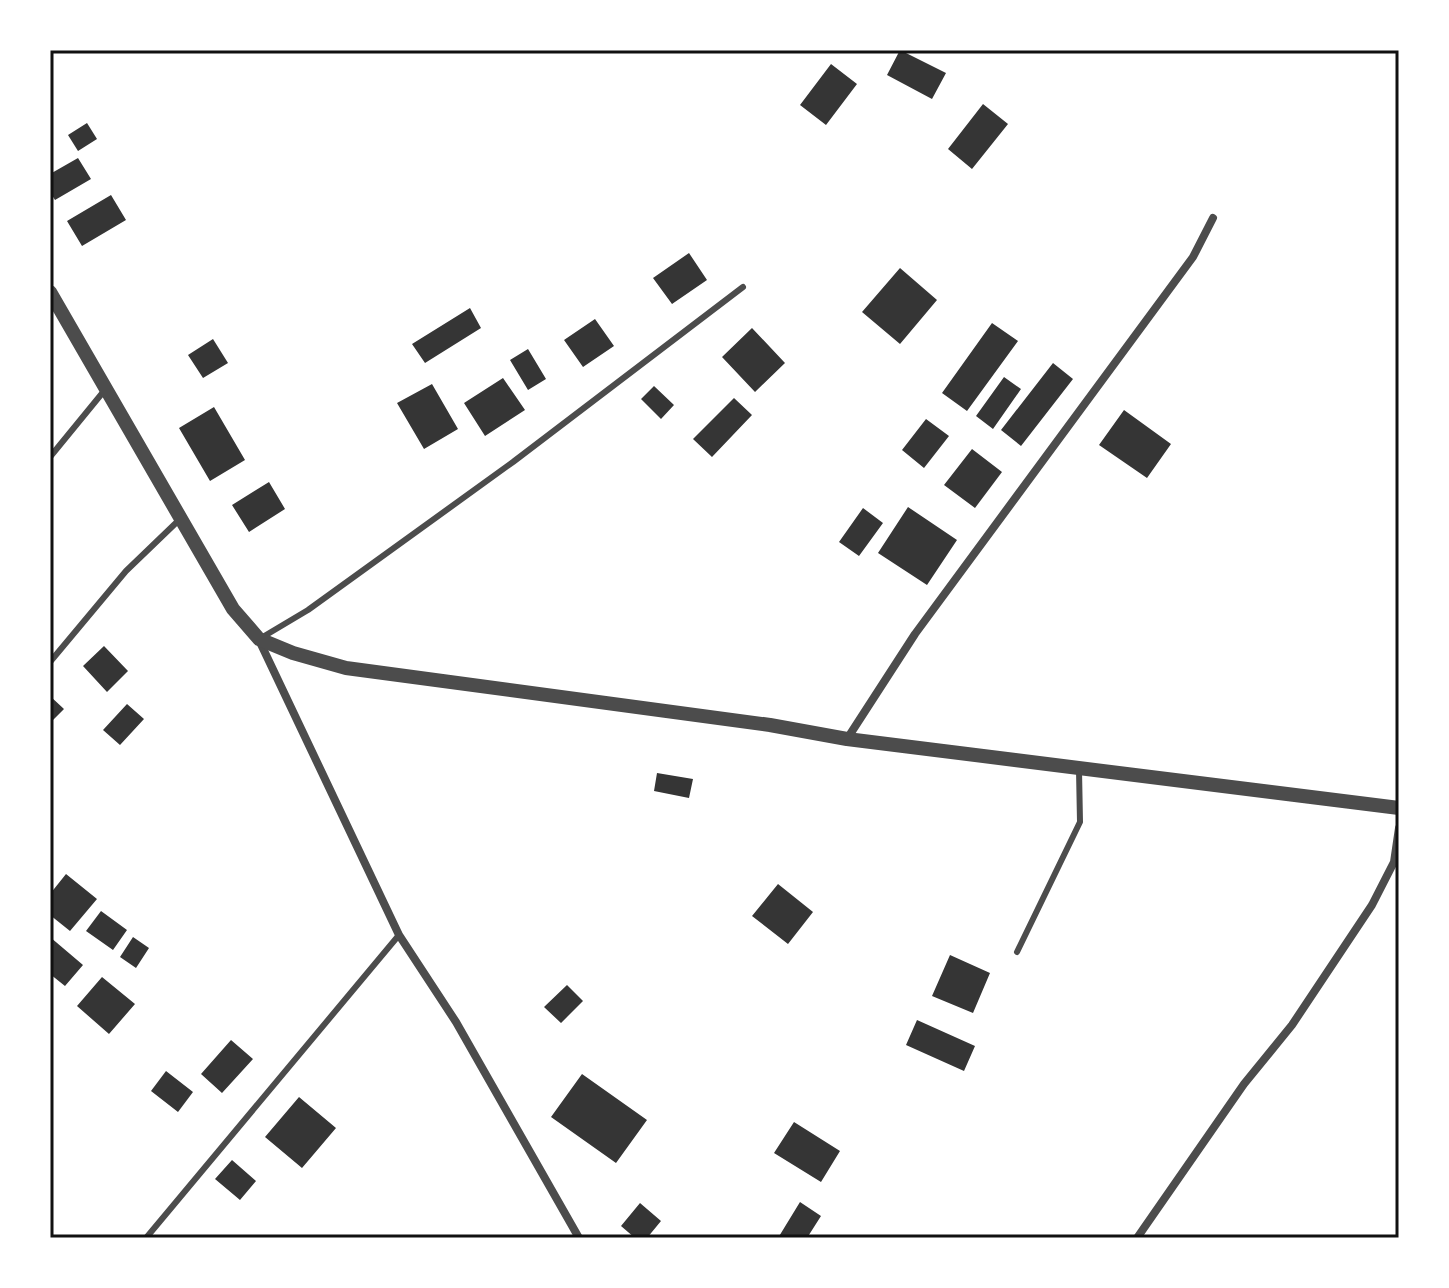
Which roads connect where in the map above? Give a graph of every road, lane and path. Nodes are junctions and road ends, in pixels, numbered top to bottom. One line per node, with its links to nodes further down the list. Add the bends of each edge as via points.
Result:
1 (1213, 218): 9 (street, via 1193,257 915,634)
2 (743, 287): 7 (lane, via 513,462 308,610)
3 (50, 292): 4 (street)
4 (107, 388): 5 (lane); 6 (street)
5 (50, 457)
6 (180, 519): 7 (street, via 233,609); 8 (lane, via 126,571)
7 (259, 639): 9 (street, via 346,668); 13 (street)
8 (50, 662)
9 (847, 739): 10 (street)
10 (1079, 769): 11 (street); 14 (lane, via 1080,822)
11 (1399, 808)
12 (1399, 828): 17 (street, via 1394,862 1372,905)
13 (399, 935): 15 (lane); 16 (street, via 456,1022)
14 (1017, 952)
15 (146, 1238)
16 (579, 1238)
17 (1137, 1238)

